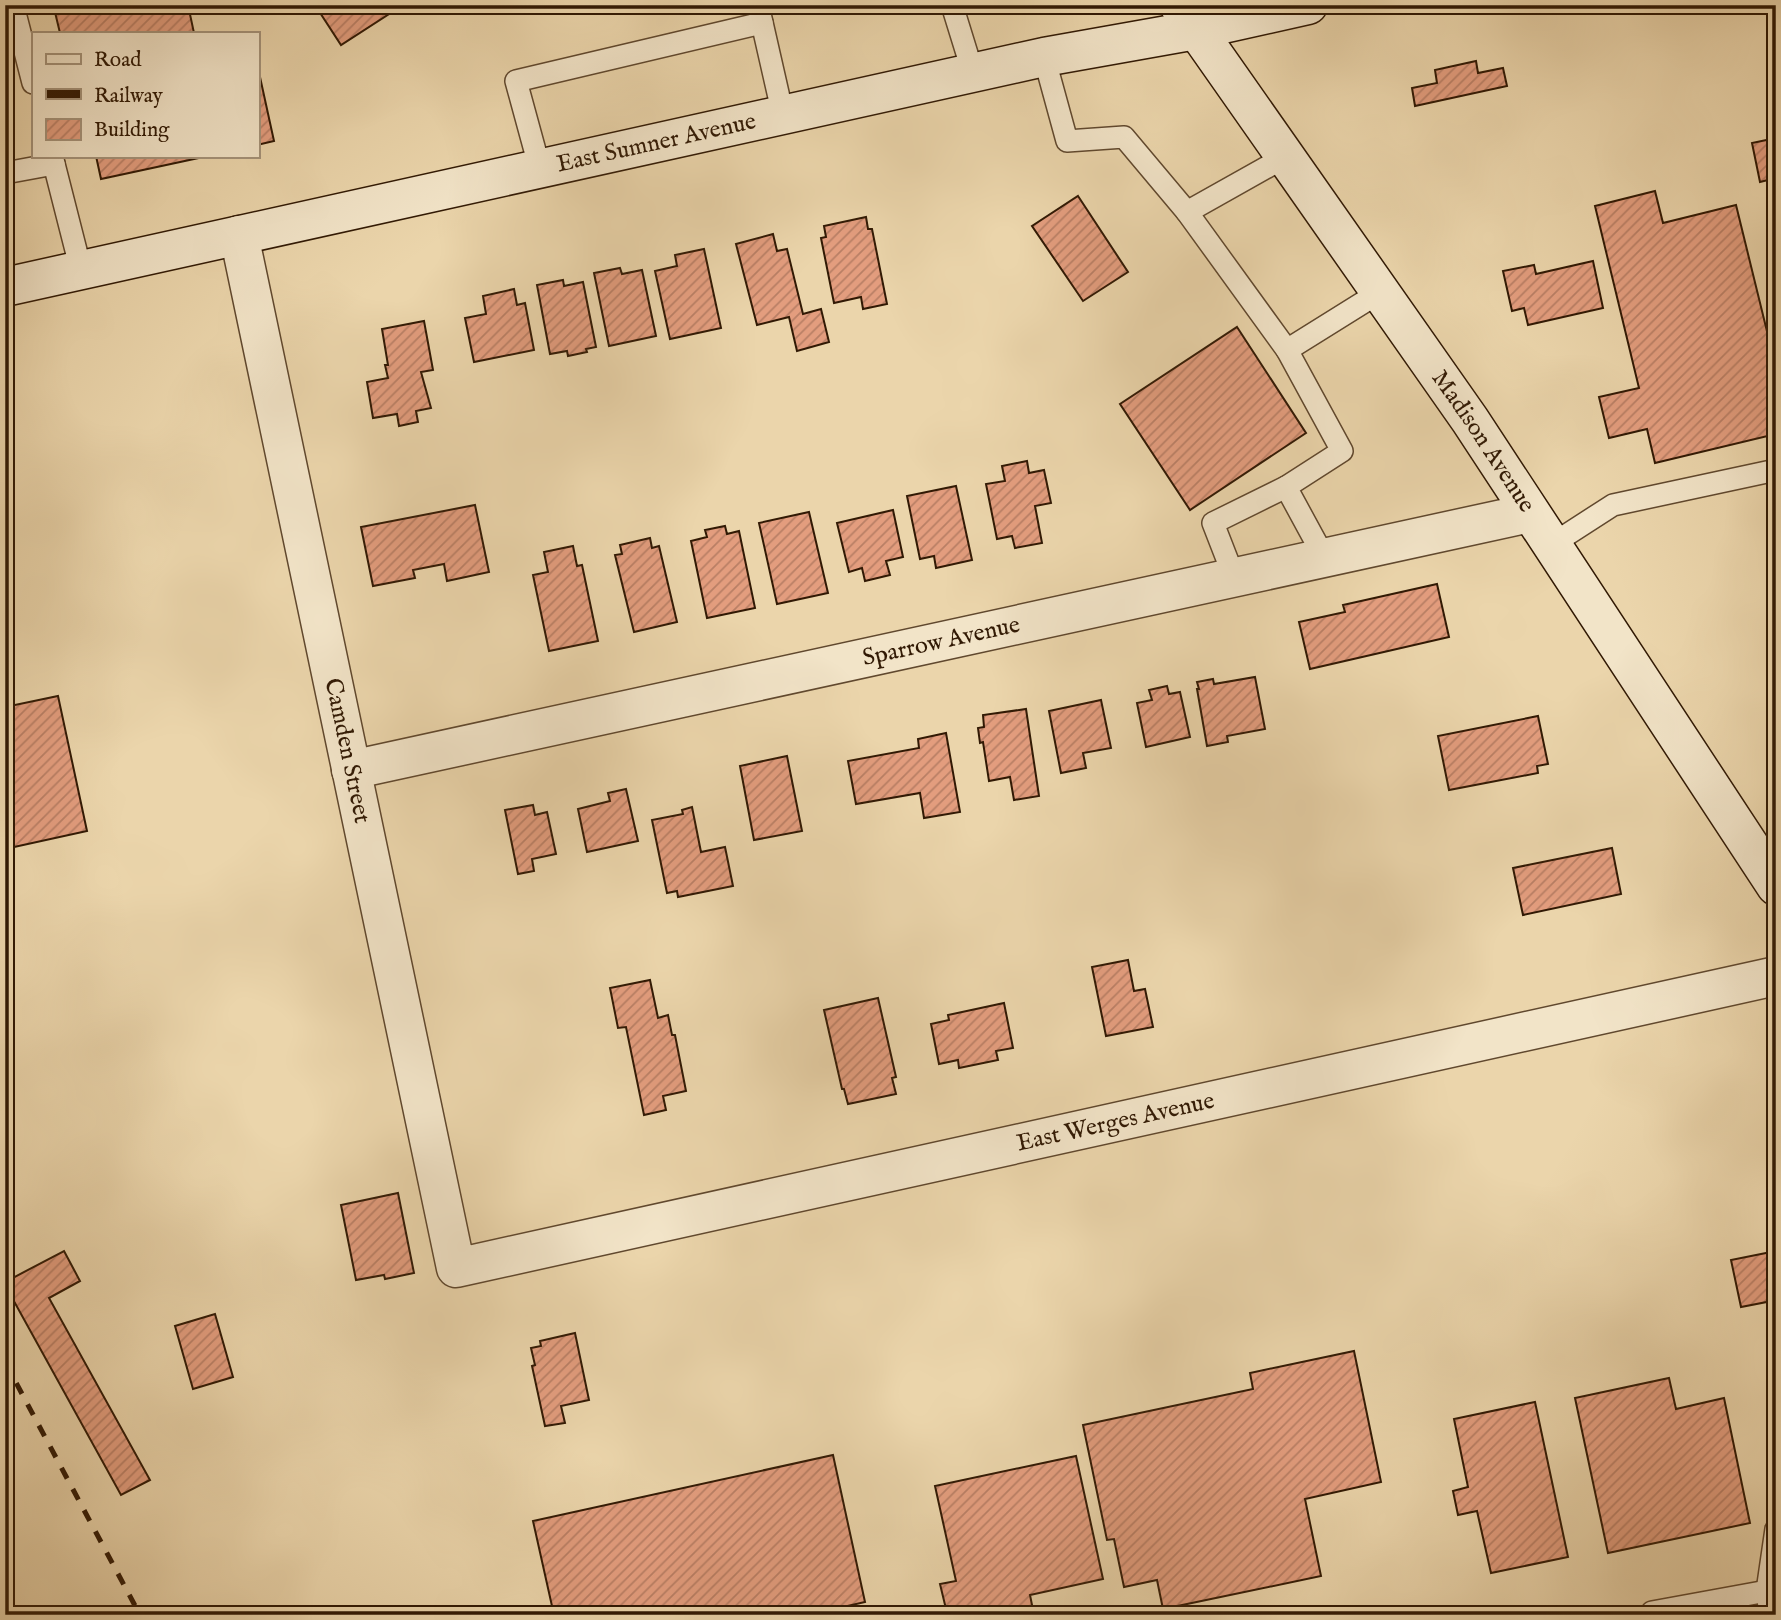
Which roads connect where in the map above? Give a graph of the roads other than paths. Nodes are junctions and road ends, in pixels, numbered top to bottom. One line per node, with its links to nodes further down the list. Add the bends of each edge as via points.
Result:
1 (13, 5): 8 (lane)
2 (952, 5): 7 (lane)
3 (1308, 5): 5 (street, East Sumner Avenue)
4 (760, 14): 9 (lane); 12 (lane, via 516,81)
5 (1187, 18): 6 (street, East Sumner Avenue); 10 (street, Madison Avenue)
6 (1044, 57): 7 (street, East Sumner Avenue); 14 (lane, via 1067,141 1124,137)
7 (973, 73): 9 (street, East Sumner Avenue)
8 (32, 79)
9 (783, 115): 12 (street, East Sumner Avenue)
10 (1285, 157): 14 (lane); 18 (street, Madison Avenue)
11 (53, 160): 13 (lane); 16 (lane)
12 (540, 169): 15 (street, East Sumner Avenue)
13 (5, 173)
14 (1187, 212): 19 (lane)
15 (239, 235): 16 (street, East Sumner Avenue); 26 (street, Camden Street)
16 (81, 270): 17 (street, East Sumner Avenue)
17 (5, 287)
18 (1380, 292): 19 (lane); 22 (street, Madison Avenue)
19 (1287, 350): 21 (lane, via 1342,451)
20 (1776, 470): 23 (lane, via 1613,505)
21 (1286, 487): 24 (lane); 25 (lane, via 1213,523)
22 (1530, 513): 23 (street, Madison Avenue); 24 (street, Sparrow Avenue)
23 (1551, 545): 27 (street, Madison Avenue)
24 (1324, 557): 25 (street, Sparrow Avenue)
25 (1234, 577): 26 (street, Sparrow Avenue)
26 (351, 770): 29 (street, Camden Street)
27 (1776, 886)
28 (1776, 976): 29 (street, East Werges Avenue)
29 (456, 1268)
30 (1776, 1530): 31 (lane)
31 (1767, 1591): 32 (lane); 33 (lane)
32 (1650, 1615)
33 (1770, 1615)

